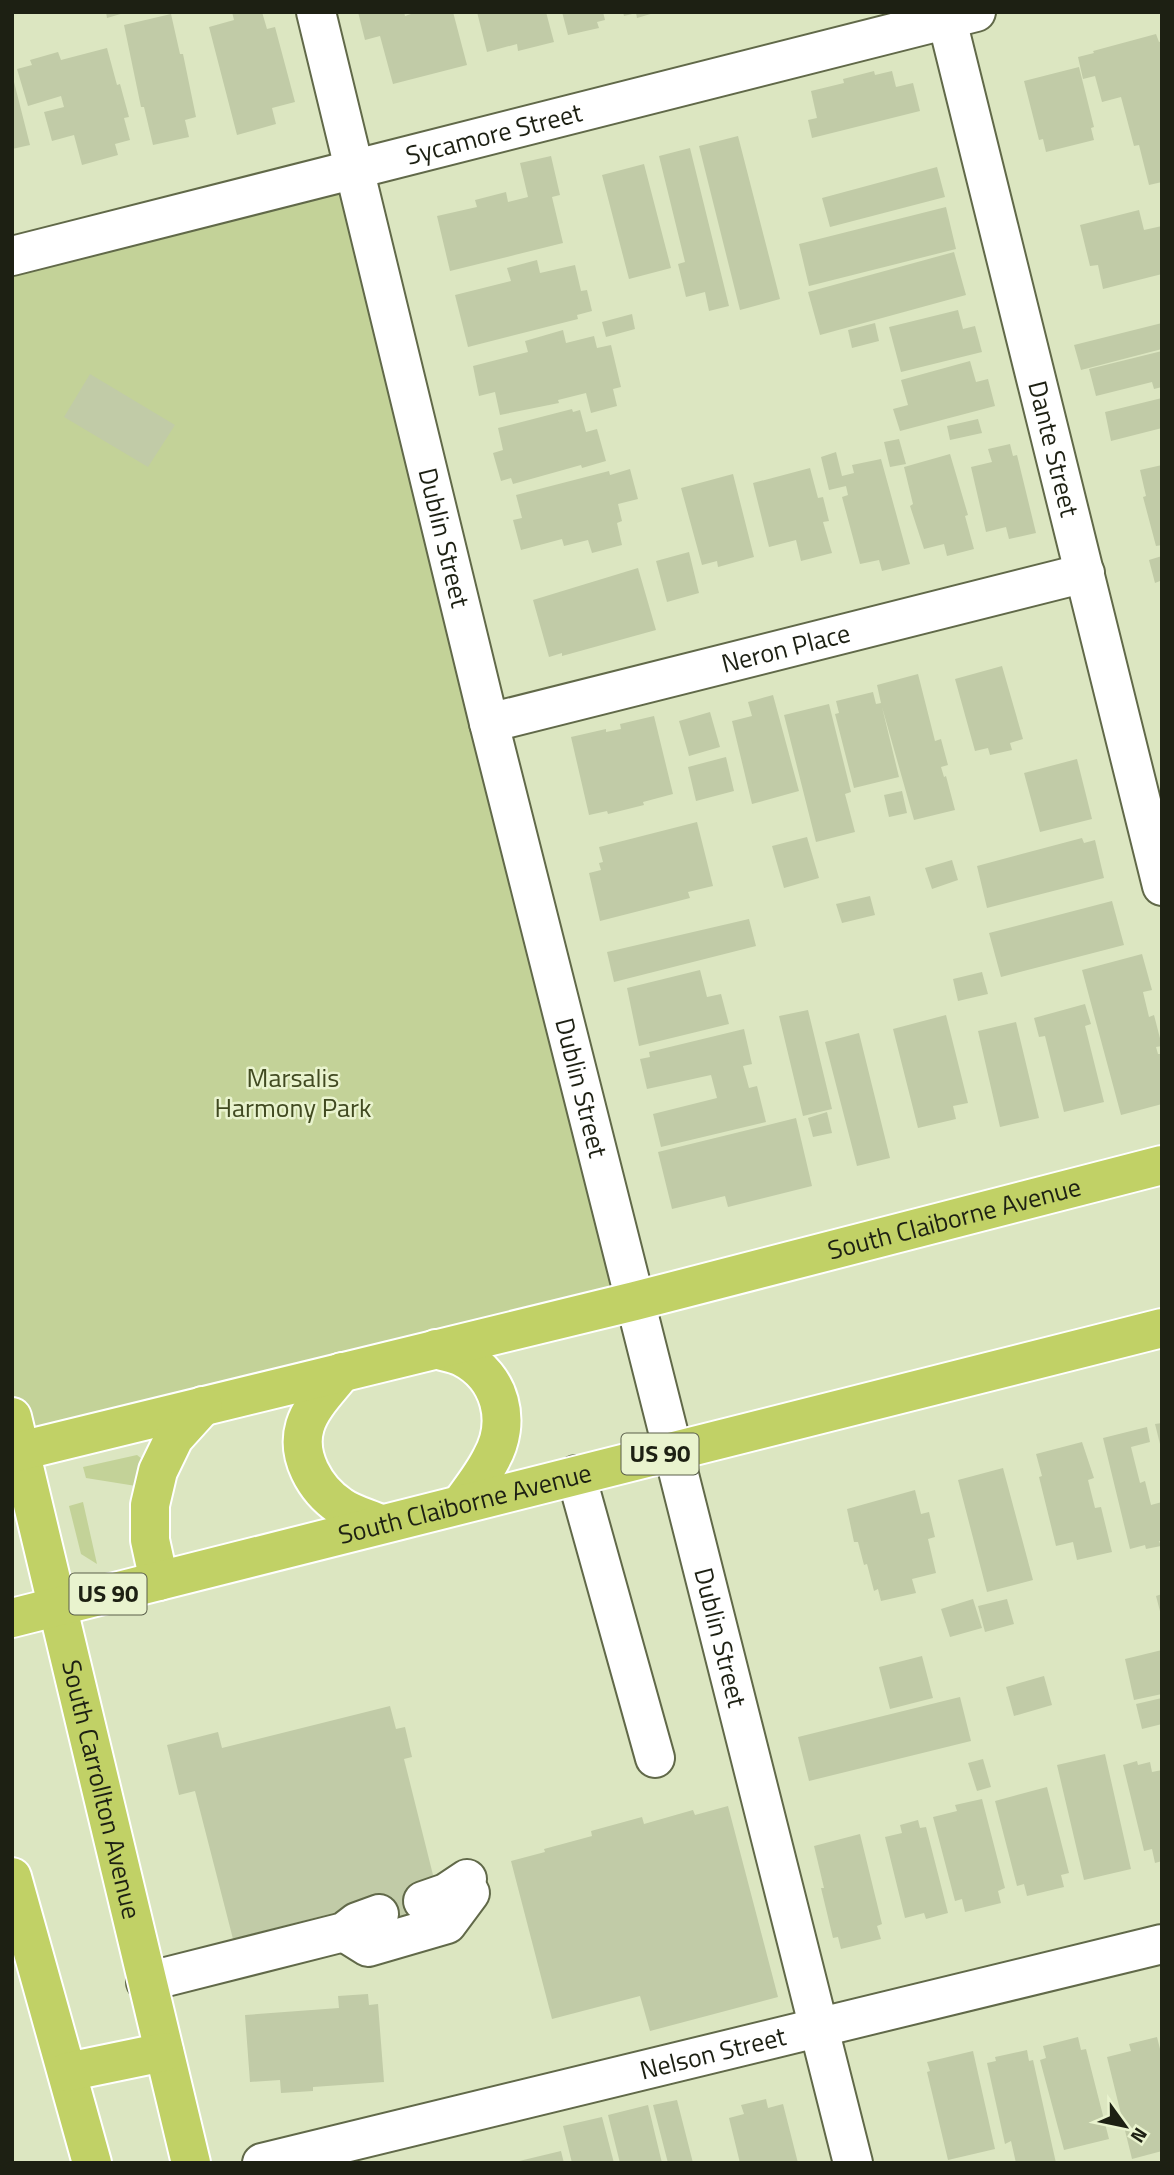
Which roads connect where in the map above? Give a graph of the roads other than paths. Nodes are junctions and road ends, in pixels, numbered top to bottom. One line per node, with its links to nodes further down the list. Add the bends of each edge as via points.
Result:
1 (316, 12): 3 (street, Dublin Street)
2 (956, 15): 3 (street, Sycamore Street); 5 (street, Dante Street)
3 (355, 168): 4 (street, Sycamore Street); 6 (street, Dublin Street)
4 (12, 256)
5 (1085, 573): 6 (street, Neron Place); 7 (street, Dante Street)
6 (489, 723): 9 (street, Dublin Street)
7 (1162, 886)
8 (1162, 1165): 9 (main road, South Claiborne Avenue)
9 (635, 1301): 11 (main road, South Claiborne Avenue); 15 (street, Dublin Street)
10 (1162, 1328): 15 (main road, South Claiborne Avenue / US 90)
11 (436, 1349): 12 (main road, South Claiborne Avenue); 17 (main road, via 461,1357 481,1371 495,1388 502,1409 502,1430 492,1458)
12 (342, 1372): 13 (main road, South Claiborne Avenue); 18 (main road, via 313,1409 304,1427 302,1452 309,1472 340,1507)
13 (203, 1406): 14 (main road, South Claiborne Avenue); 19 (main road, via 174,1438 158,1471 150,1505 150,1540)
14 (15, 1440): 20 (main road, South Carrollton Avenue)
15 (673, 1451): 16 (main road, South Claiborne Avenue / US 90); 30 (street, Dublin Street)
16 (576, 1475): 17 (main road, South Claiborne Avenue / US 90); 22 (street)
17 (461, 1504): 18 (main road, South Claiborne Avenue / US 90)
18 (380, 1524): 19 (main road, South Claiborne Avenue / US 90)
19 (159, 1581): 20 (main road, South Claiborne Avenue / US 90)
20 (56, 1607): 21 (main road, South Claiborne Avenue / US 90); 29 (main road, South Carrollton Avenue)
21 (12, 1618)
22 (655, 1758)
23 (12, 1877): 28 (main road)
24 (423, 1901): 26 (street, via 468,1886 447,1924 368,1947)
25 (379, 1914): 26 (street)
26 (344, 1932): 29 (street)
27 (1162, 1944): 30 (street, Nelson Street)
28 (22, 1949): 32 (main road)
29 (146, 1982): 31 (main road, South Carrollton Avenue)
30 (819, 2026): 35 (street, Nelson Street); 36 (street, Dublin Street)
31 (164, 2052): 32 (main road); 34 (main road, South Carrollton Avenue)
32 (67, 2072): 33 (main road)
33 (92, 2163)
34 (191, 2163)
35 (262, 2163)
36 (853, 2163)

